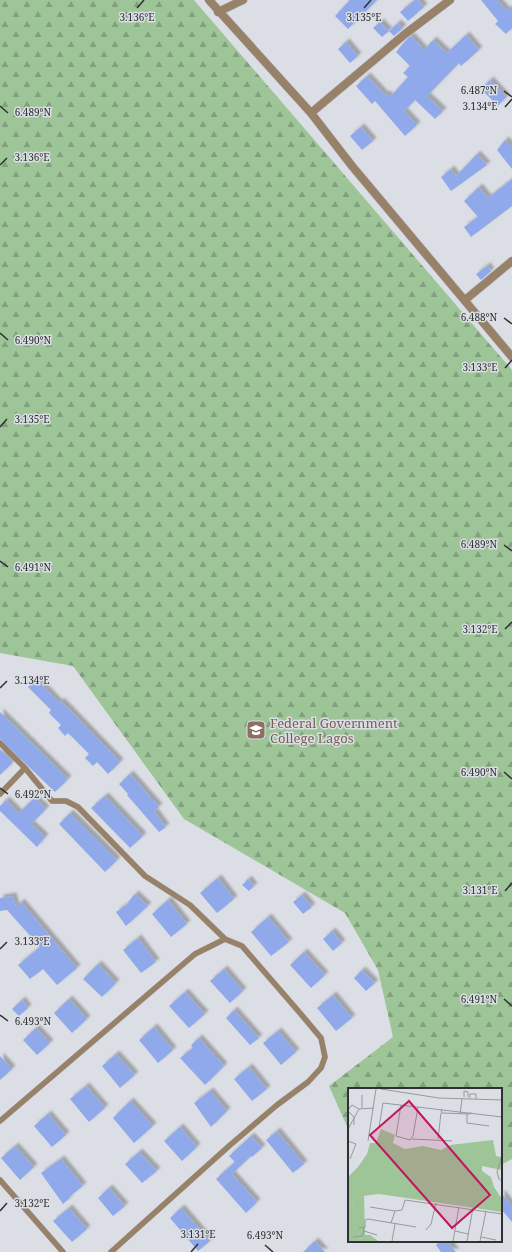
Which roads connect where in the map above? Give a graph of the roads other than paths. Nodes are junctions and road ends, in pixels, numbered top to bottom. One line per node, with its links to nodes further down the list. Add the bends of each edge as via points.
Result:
1 (209, 0): 4 (street)
2 (243, 0): 4 (street)
3 (450, 0): 5 (street, via 405,34)
4 (218, 12): 5 (street)
5 (311, 113): 7 (street, via 352,166)
6 (512, 261): 7 (street)
7 (465, 300): 8 (street)
8 (512, 357)
9 (0, 743): 10 (lane)
10 (25, 768): 11 (lane); 12 (lane, via 52,801 66,801 78,807 145,876 190,905)
11 (0, 794)
12 (225, 939): 13 (lane, via 195,954); 16 (lane, via 242,946 321,1038 325,1057 321,1068)
13 (0, 1122)
14 (0, 1180): 15 (lane)
15 (63, 1252)
16 (111, 1252)

